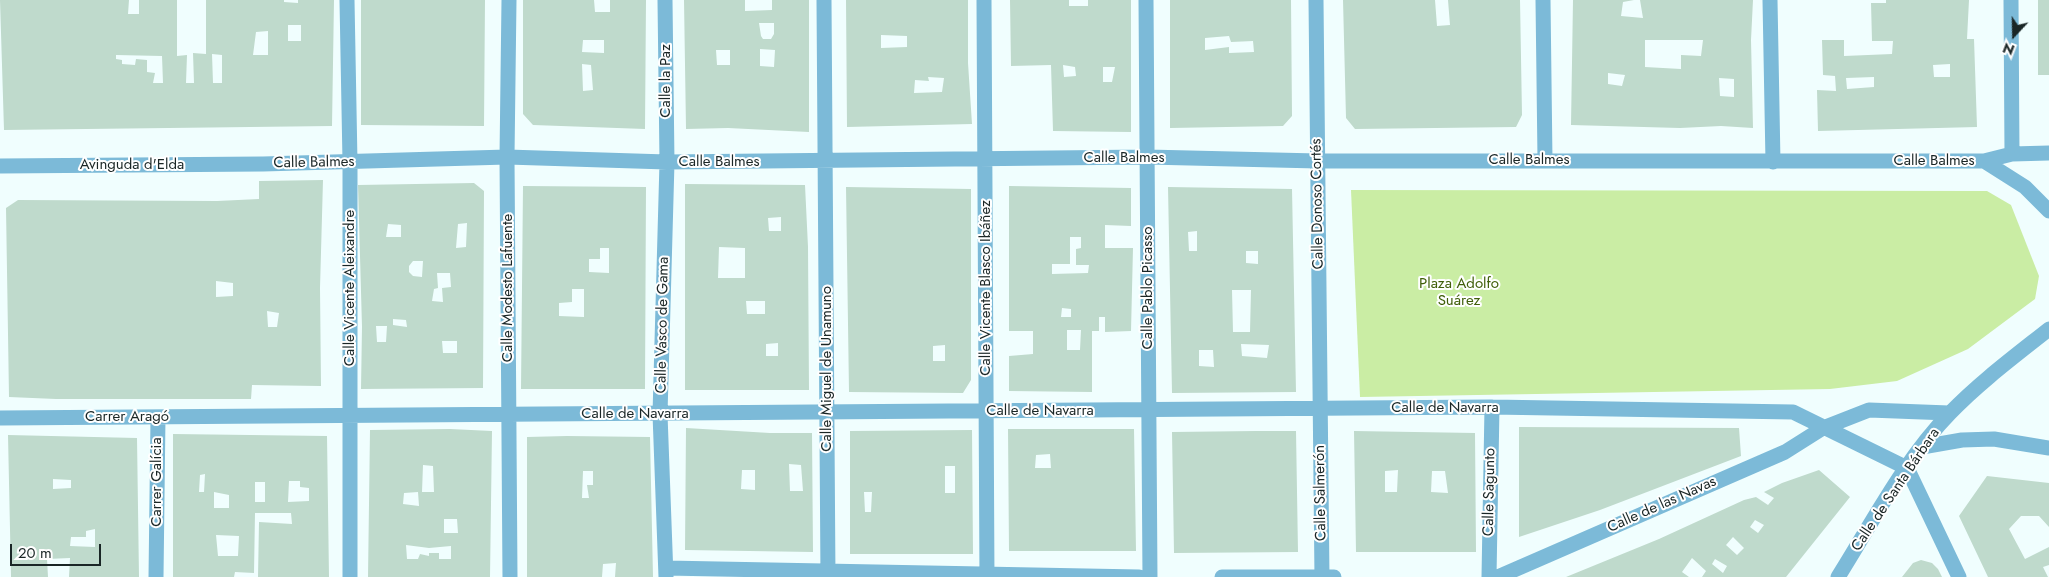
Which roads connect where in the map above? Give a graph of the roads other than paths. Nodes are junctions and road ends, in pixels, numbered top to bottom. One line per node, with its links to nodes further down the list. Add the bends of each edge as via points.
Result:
1 (347, 0): 19 (street, Calle Vicente Aleixandre)
2 (509, 0): 13 (street, Calle Modesto Lafuente)
3 (665, 0): 20 (street, Calle la Paz)
4 (824, 0): 21 (street, Calle Miguel de Unamuno)
5 (984, 0): 14 (street, Calle Vicente Blasco Ibáñez)
6 (1146, 0): 15 (street, Calle Pablo Picasso)
7 (1316, 0): 17 (street, Calle Donoso Cortés)
8 (1543, 0): 16 (street)
9 (1770, 0): 22 (street)
10 (2011, 0): 12 (street)
11 (2049, 153): 12 (street, Calle Balmes)
12 (2012, 154): 18 (street, Calle Balmes)
13 (507, 157): 19 (street, Calle Balmes); 20 (street, Calle Balmes); 34 (street, Calle Modesto Lafuente)
14 (985, 158): 15 (street, Calle Balmes); 21 (street, Calle Balmes); 30 (street, Calle Vicente Blasco Ibáñez)
15 (1147, 158): 17 (street, Calle Balmes); 29 (street, Calle Pablo Picasso)
16 (1545, 160): 17 (street, Calle Balmes); 22 (street, Calle Balmes)
17 (1318, 161): 28 (street, Calle Donoso Cortés)
18 (1984, 161): 22 (street, Calle Balmes); 25 (street, Calle Balmes, via 2025,187)
19 (350, 162): 23 (street, Calle Balmes); 35 (street, Calle Vicente Aleixandre)
20 (667, 162): 21 (street, Calle Balmes); 33 (street, Calle Vasco de Gama)
21 (825, 162): 31 (street, Calle Miguel de Unamuno)
22 (1772, 162)
23 (263, 164): 24 (street, Avinguda d'Elda)
24 (0, 166)
25 (2049, 211)
26 (2049, 329): 32 (street, Calle de Santa Bárbara)
27 (1492, 407): 28 (street, Calle de Navarra); 39 (street, Calle de Navarra, via 1792,412); 54 (street, Calle Sagunto)
28 (1320, 409): 29 (street, Calle de Navarra); 52 (street, Calle Salmerón)
29 (1148, 410): 30 (street, Calle de Navarra); 50 (street, Calle Pablo Picasso)
30 (986, 411): 31 (street, Calle de Navarra); 45 (street, Calle Vicente Blasco Ibáñez)
31 (828, 413): 33 (street, Calle de Navarra); 44 (street, Calle Miguel de Unamuno)
32 (1949, 413): 39 (street, via 1869,410); 40 (street, Calle de Santa Bárbara)
33 (660, 414): 34 (street, Calle de Navarra); 43 (street, Calle Vasco de Gama)
34 (509, 415): 35 (street, Calle de Navarra); 48 (street, Calle Modesto Lafuente)
35 (350, 416): 37 (street, Calle de Navarra); 47 (street, Calle Vicente Aleixandre)
36 (158, 417): 37 (street, Carrer Aragó); 38 (street, Carrer Aragó); 46 (street, Carrer Galícia)
37 (253, 417)
38 (0, 418)
39 (1824, 428): 42 (street, Calle de Navarra); 55 (street, Calle de las Navas, via 1785,452)
40 (1922, 447): 41 (street, via 1962,440 1994,439); 42 (street, Calle de Santa Bárbara)
41 (2049, 448)
42 (1907, 468): 56 (street, Calle de Santa Bárbara); 57 (street)
43 (666, 572): 44 (street)
44 (828, 573): 45 (street)
45 (987, 576): 49 (street)
46 (156, 577)
47 (350, 577)
48 (510, 577)
49 (1139, 577)
50 (1150, 577)
51 (1222, 577): 52 (street)
52 (1322, 577): 53 (street)
53 (1334, 577)
54 (1489, 577)
55 (1498, 577)
56 (1838, 577)
57 (1959, 577)

